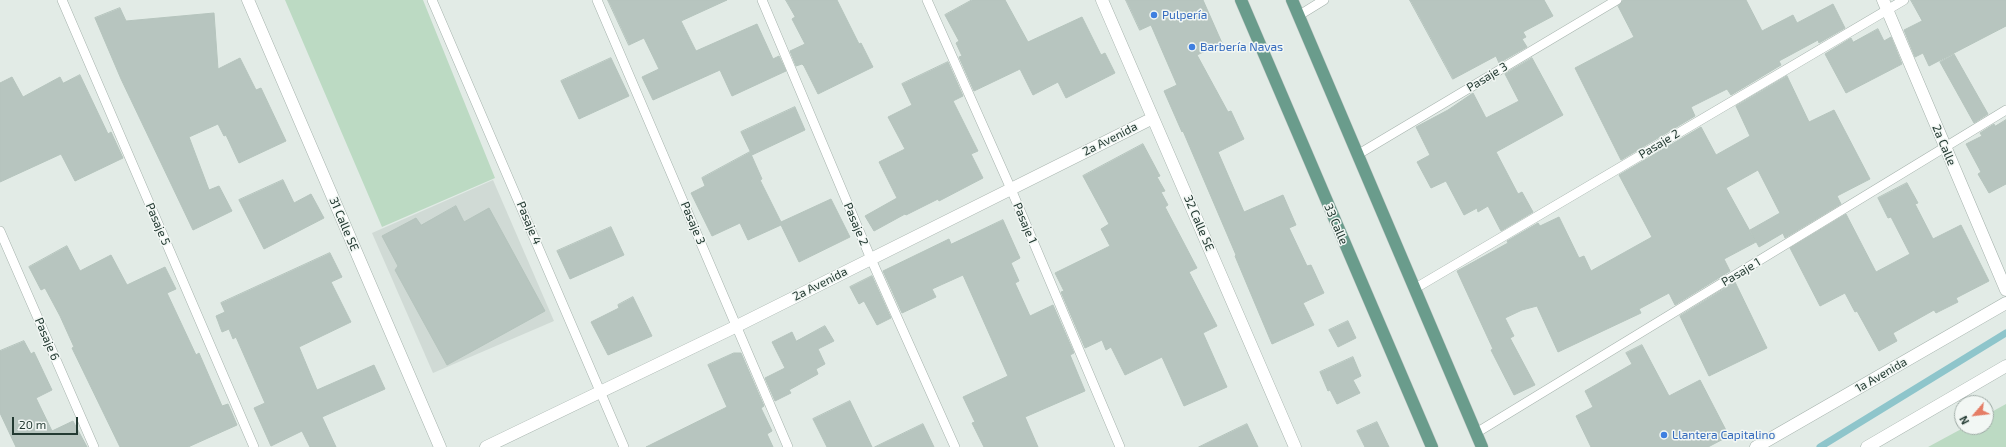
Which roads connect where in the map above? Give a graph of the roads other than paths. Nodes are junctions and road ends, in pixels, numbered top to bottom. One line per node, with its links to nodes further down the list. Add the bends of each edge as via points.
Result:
1 (62, 0): 30 (lane, Pasaje 5)
2 (248, 0): 31 (street, 31 Calle SE)
3 (432, 0): 27 (lane, Pasaje 4)
4 (597, 0): 25 (lane, Pasaje 3)
5 (762, 0): 21 (lane, Pasaje 2)
6 (927, 0): 19 (lane, Pasaje 1)
7 (1102, 0): 16 (street, 32 Calle SE)
8 (1241, 0): 38 (main road, 33 Calle)
9 (1292, 0): 14 (main road)
10 (1324, 0): 14 (lane)
11 (1617, 0): 18 (lane, Pasaje 3)
12 (1904, 0): 13 (lane, Pasaje 2)
13 (1885, 5): 17 (street, 2a Calle); 22 (lane, Pasaje 2)
14 (1298, 16): 18 (main road)
15 (2006, 110): 17 (lane, Pasaje 1)
16 (1153, 118): 19 (street, 2a Avenida); 37 (street, 32 Calle SE)
17 (1945, 147): 23 (street, 2a Calle); 28 (lane, Pasaje 1)
18 (1358, 155): 22 (main road)
19 (1011, 189): 21 (street, 2a Avenida); 36 (lane, Pasaje 1)
20 (0, 231): 29 (lane, Pasaje 6)
21 (871, 259): 25 (street, 2a Avenida); 35 (lane, Pasaje 2)
22 (1414, 289): 28 (main road)
23 (2006, 290)
24 (2006, 303): 40 (street, 1a Avenida)
25 (737, 326): 27 (street, 2a Avenida); 34 (lane, Pasaje 3)
26 (2006, 366): 41 (street)
27 (601, 392): 32 (street, 2a Avenida); 33 (lane, Pasaje 4)
28 (1476, 433): 39 (main road)
29 (94, 447)
30 (254, 447)
31 (440, 447)
32 (486, 447)
33 (624, 447)
34 (788, 447)
35 (955, 447)
36 (1120, 447)
37 (1295, 447)
38 (1432, 447)
39 (1482, 447)
40 (1756, 447)
41 (1867, 447)

